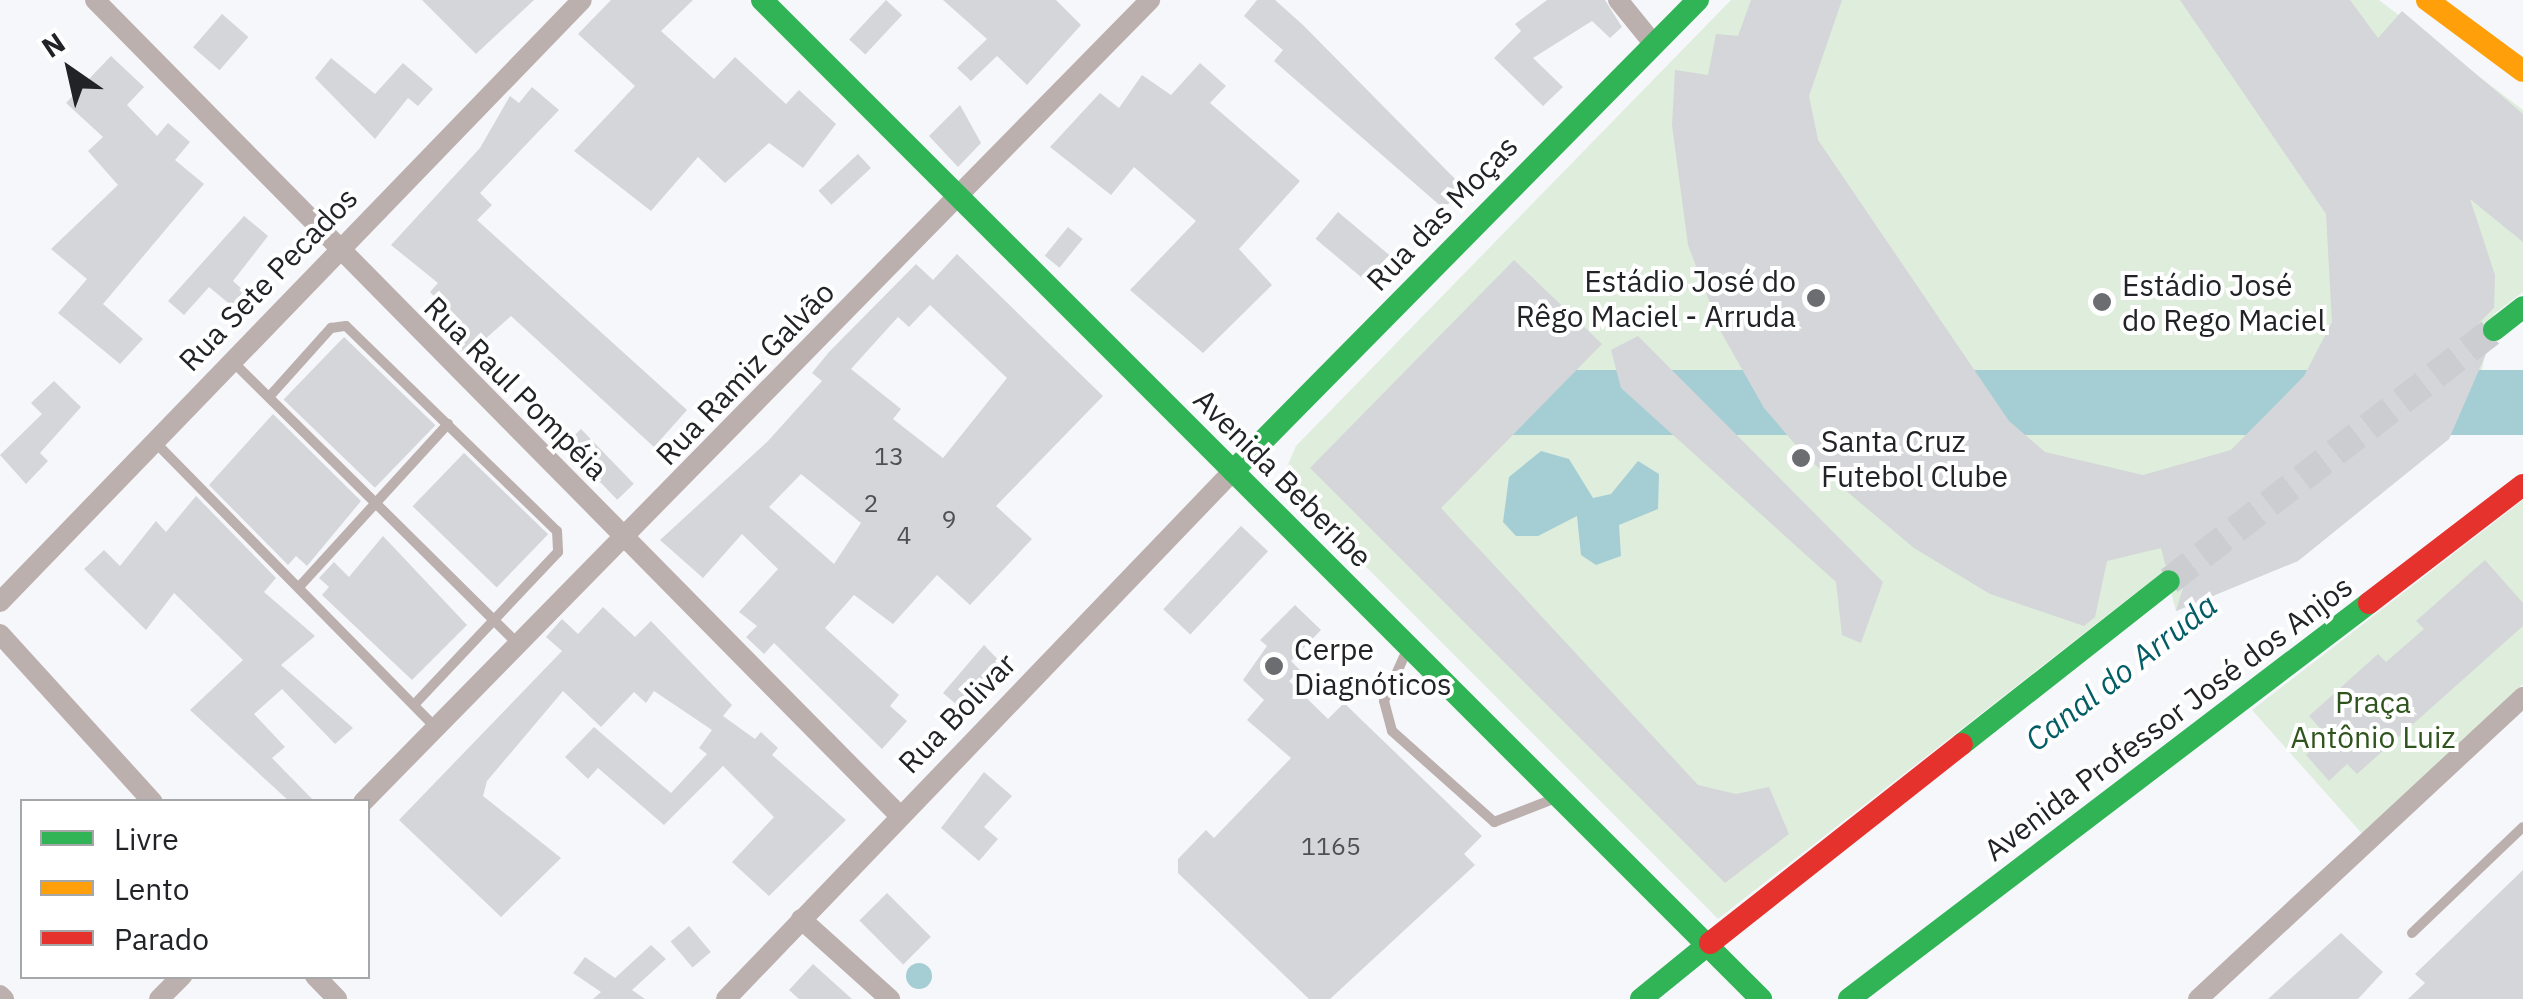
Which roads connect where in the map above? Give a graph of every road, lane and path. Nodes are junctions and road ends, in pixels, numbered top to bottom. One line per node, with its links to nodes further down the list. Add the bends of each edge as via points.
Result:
1 (95, 0): 11 (street, Rua Raul Pompéia)
2 (582, 0): 11 (street, Rua Sete Pecados)
3 (762, 0): 10 (main road, Avenida Beberibe)
4 (1150, 0): 10 (street, Rua Ramiz Galvão)
5 (1618, 0): 8 (street)
6 (1698, 0): 8 (main road, Rua das Moças)
7 (2427, 0): 9 (main road)
8 (1653, 42): 18 (main road, Rua das Moças)
9 (2523, 71)
10 (957, 199): 18 (main road, Avenida Beberibe); 21 (street, Rua Ramiz Galvão)
11 (335, 253): 14 (street, Rua Sete Pecados); 21 (street, Rua Raul Pompéia)
12 (2523, 307): 13 (main road)
13 (2494, 330)
14 (232, 360): 15 (lane); 17 (street, Rua Sete Pecados)
15 (269, 397): 16 (lane, via 338,325); 20 (lane)
16 (448, 424): 20 (lane); 25 (lane, via 560,542)
17 (153, 440): 23 (lane); 24 (street, Rua Sete Pecados)
18 (1233, 471): 28 (main road, Avenida Beberibe); 35 (street, Rua Bolivar)
19 (2523, 485): 49 (main road, Avenida Professor José dos Anjos)
20 (375, 502): 23 (lane); 25 (lane)
21 (625, 538): 27 (street, Rua Ramiz Galvão); 35 (street, Rua Raul Pompéia)
22 (2169, 581): 39 (main road)
23 (298, 586): 30 (lane)
24 (0, 602)
25 (494, 620): 27 (lane); 30 (lane)
26 (0, 634): 33 (street)
27 (519, 645): 31 (street, Rua Ramiz Galvão)
28 (1410, 645): 32 (main road, Avenida Beberibe); 32 (lane, via 1384,701 1392,731 1494,822 1525,817)
29 (2523, 697): 42 (street)
30 (414, 706): 31 (lane)
31 (437, 729): 34 (street, Rua Ramiz Galvão)
32 (1560, 795): 39 (main road, Avenida Beberibe)
33 (150, 799)
34 (366, 799)
35 (899, 815): 37 (street, Rua Bolivar)
36 (2523, 827): 38 (lane)
37 (801, 919): 45 (street, Rua Bolivar); 46 (street)
38 (2412, 932)
39 (1710, 943): 47 (main road); 48 (main road, Avenida Beberibe)
40 (179, 979): 43 (street)
41 (318, 979): 44 (street)
42 (2213, 994)
43 (159, 999)
44 (337, 999)
45 (726, 999)
46 (890, 999)
47 (1641, 999)
48 (1761, 999)
49 (1849, 999)

